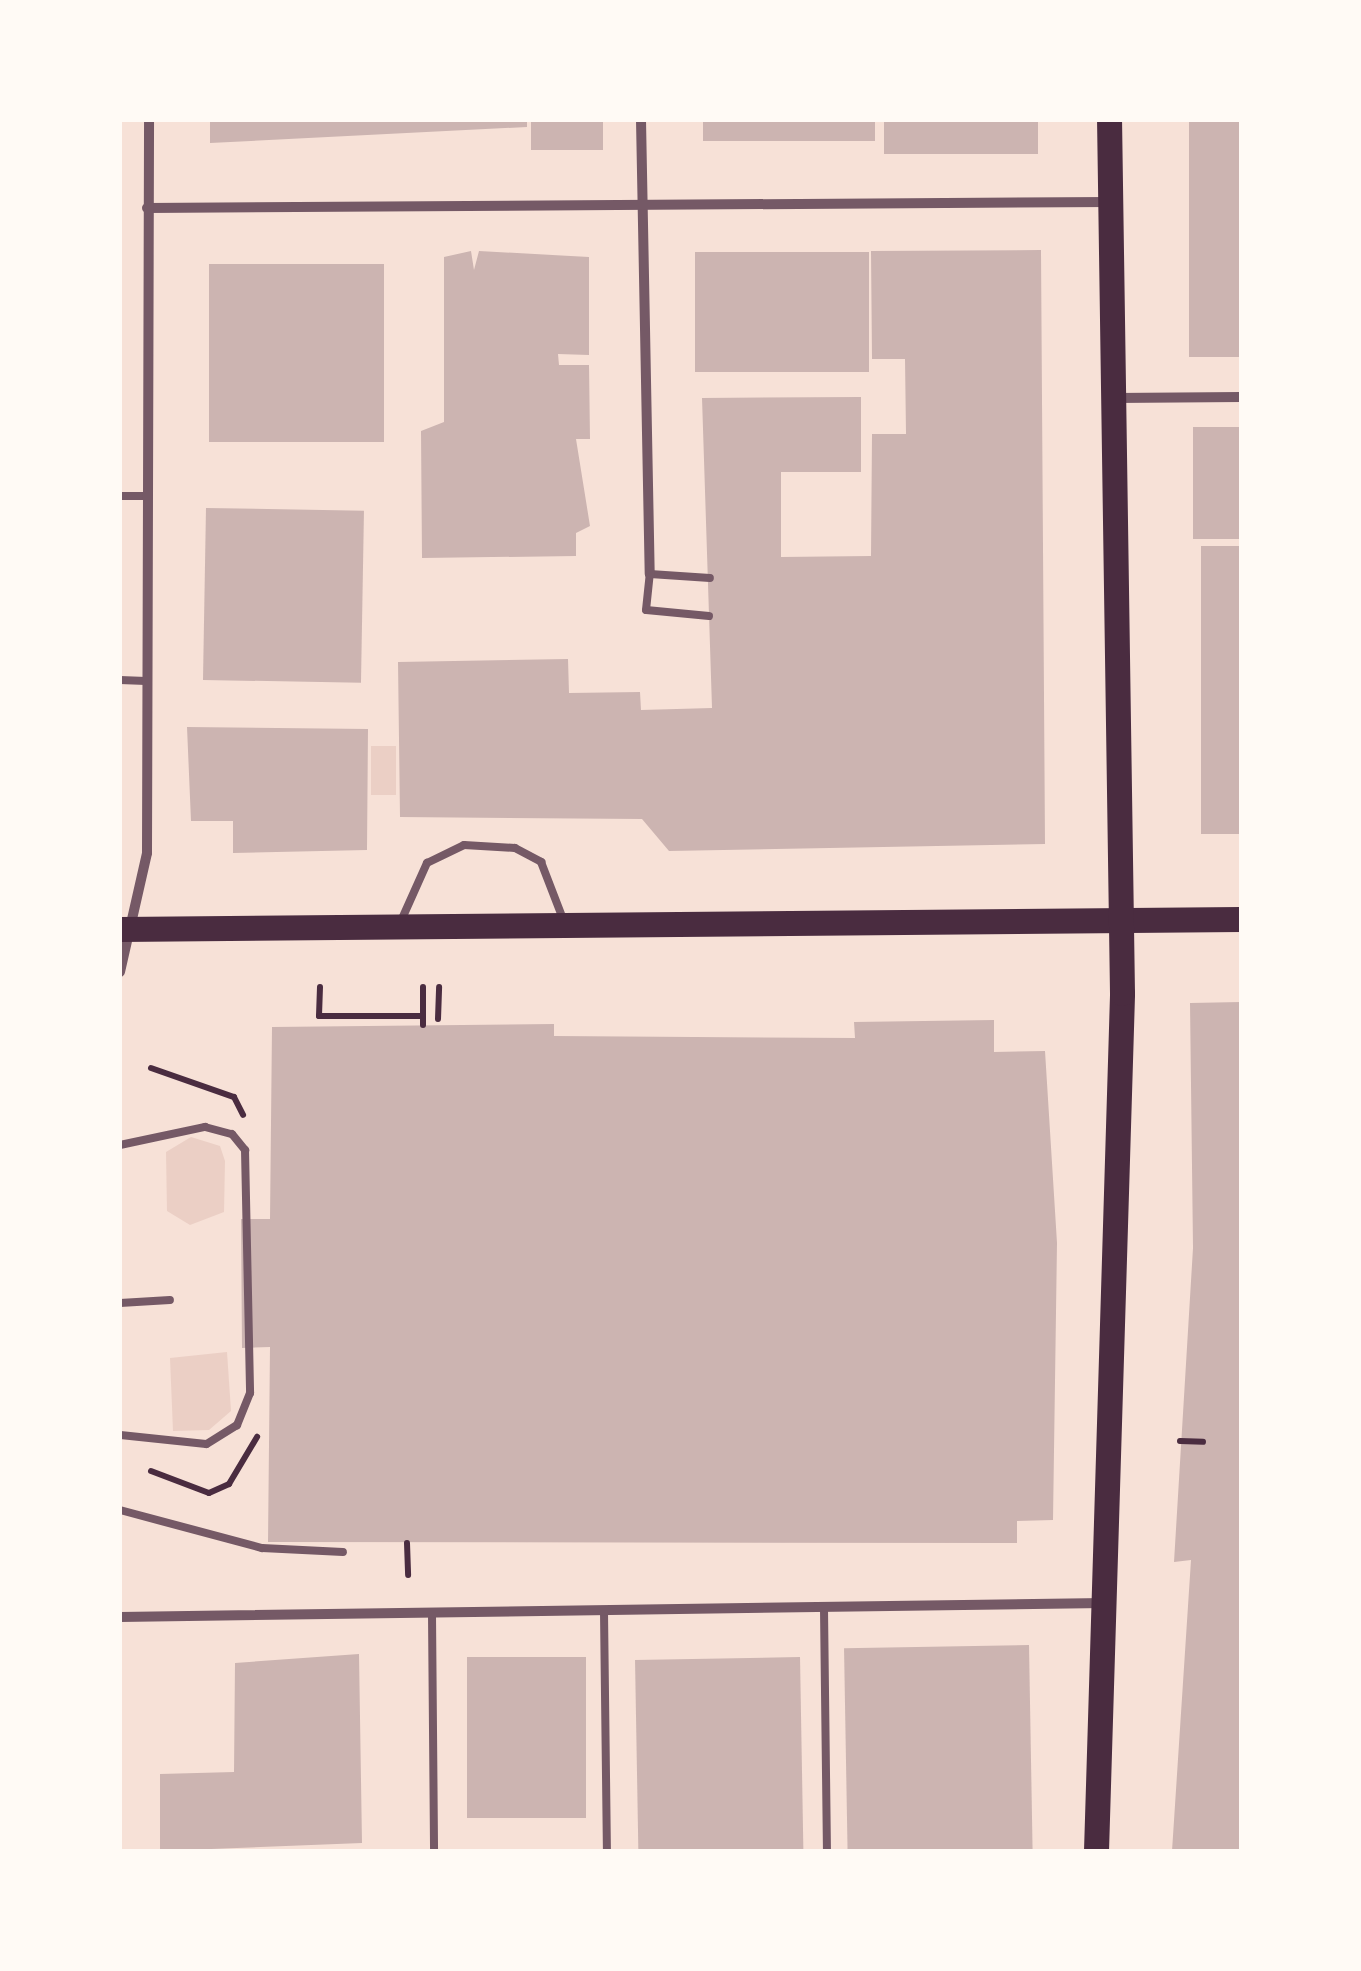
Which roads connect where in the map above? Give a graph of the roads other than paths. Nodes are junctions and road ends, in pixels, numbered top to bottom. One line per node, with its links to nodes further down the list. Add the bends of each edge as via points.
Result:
1 (149, 120): 6 (street)
2 (642, 120): 5 (street)
3 (1109, 120): 4 (main road)
4 (1110, 202): 5 (street); 8 (main road)
5 (644, 204): 6 (street); 11 (street)
6 (147, 208): 10 (street)
7 (1241, 397): 8 (street)
8 (1114, 398): 17 (main road)
9 (120, 496): 10 (lane)
10 (146, 496): 15 (street)
11 (650, 574): 12 (lane); 13 (lane, via 646,610)
12 (710, 578)
13 (709, 616)
14 (120, 680): 15 (lane)
15 (146, 681): 20 (street, via 147,853)
16 (1241, 919): 17 (main road)
17 (1122, 921): 18 (main road); 28 (main road)
18 (565, 923): 19 (main road); 19 (lane, via 540,862 515,848 464,845 427,863)
19 (398, 926): 20 (main road)
20 (126, 929): 21 (street)
21 (120, 972)
22 (120, 1145): 25 (lane, via 204,1127 232,1134 245,1150 250,1393 236,1425 206,1444)
23 (170, 1300): 24 (lane)
24 (120, 1303)
25 (120, 1435)
26 (120, 1510): 27 (lane, via 262,1548)
27 (343, 1552)
28 (1107, 1603): 29 (street); 36 (main road)
29 (824, 1609): 30 (street); 35 (lane)
30 (604, 1612): 31 (street); 34 (lane)
31 (432, 1615): 32 (street); 33 (lane)
32 (120, 1617)
33 (434, 1851)
34 (607, 1851)
35 (827, 1851)
36 (1096, 1851)

